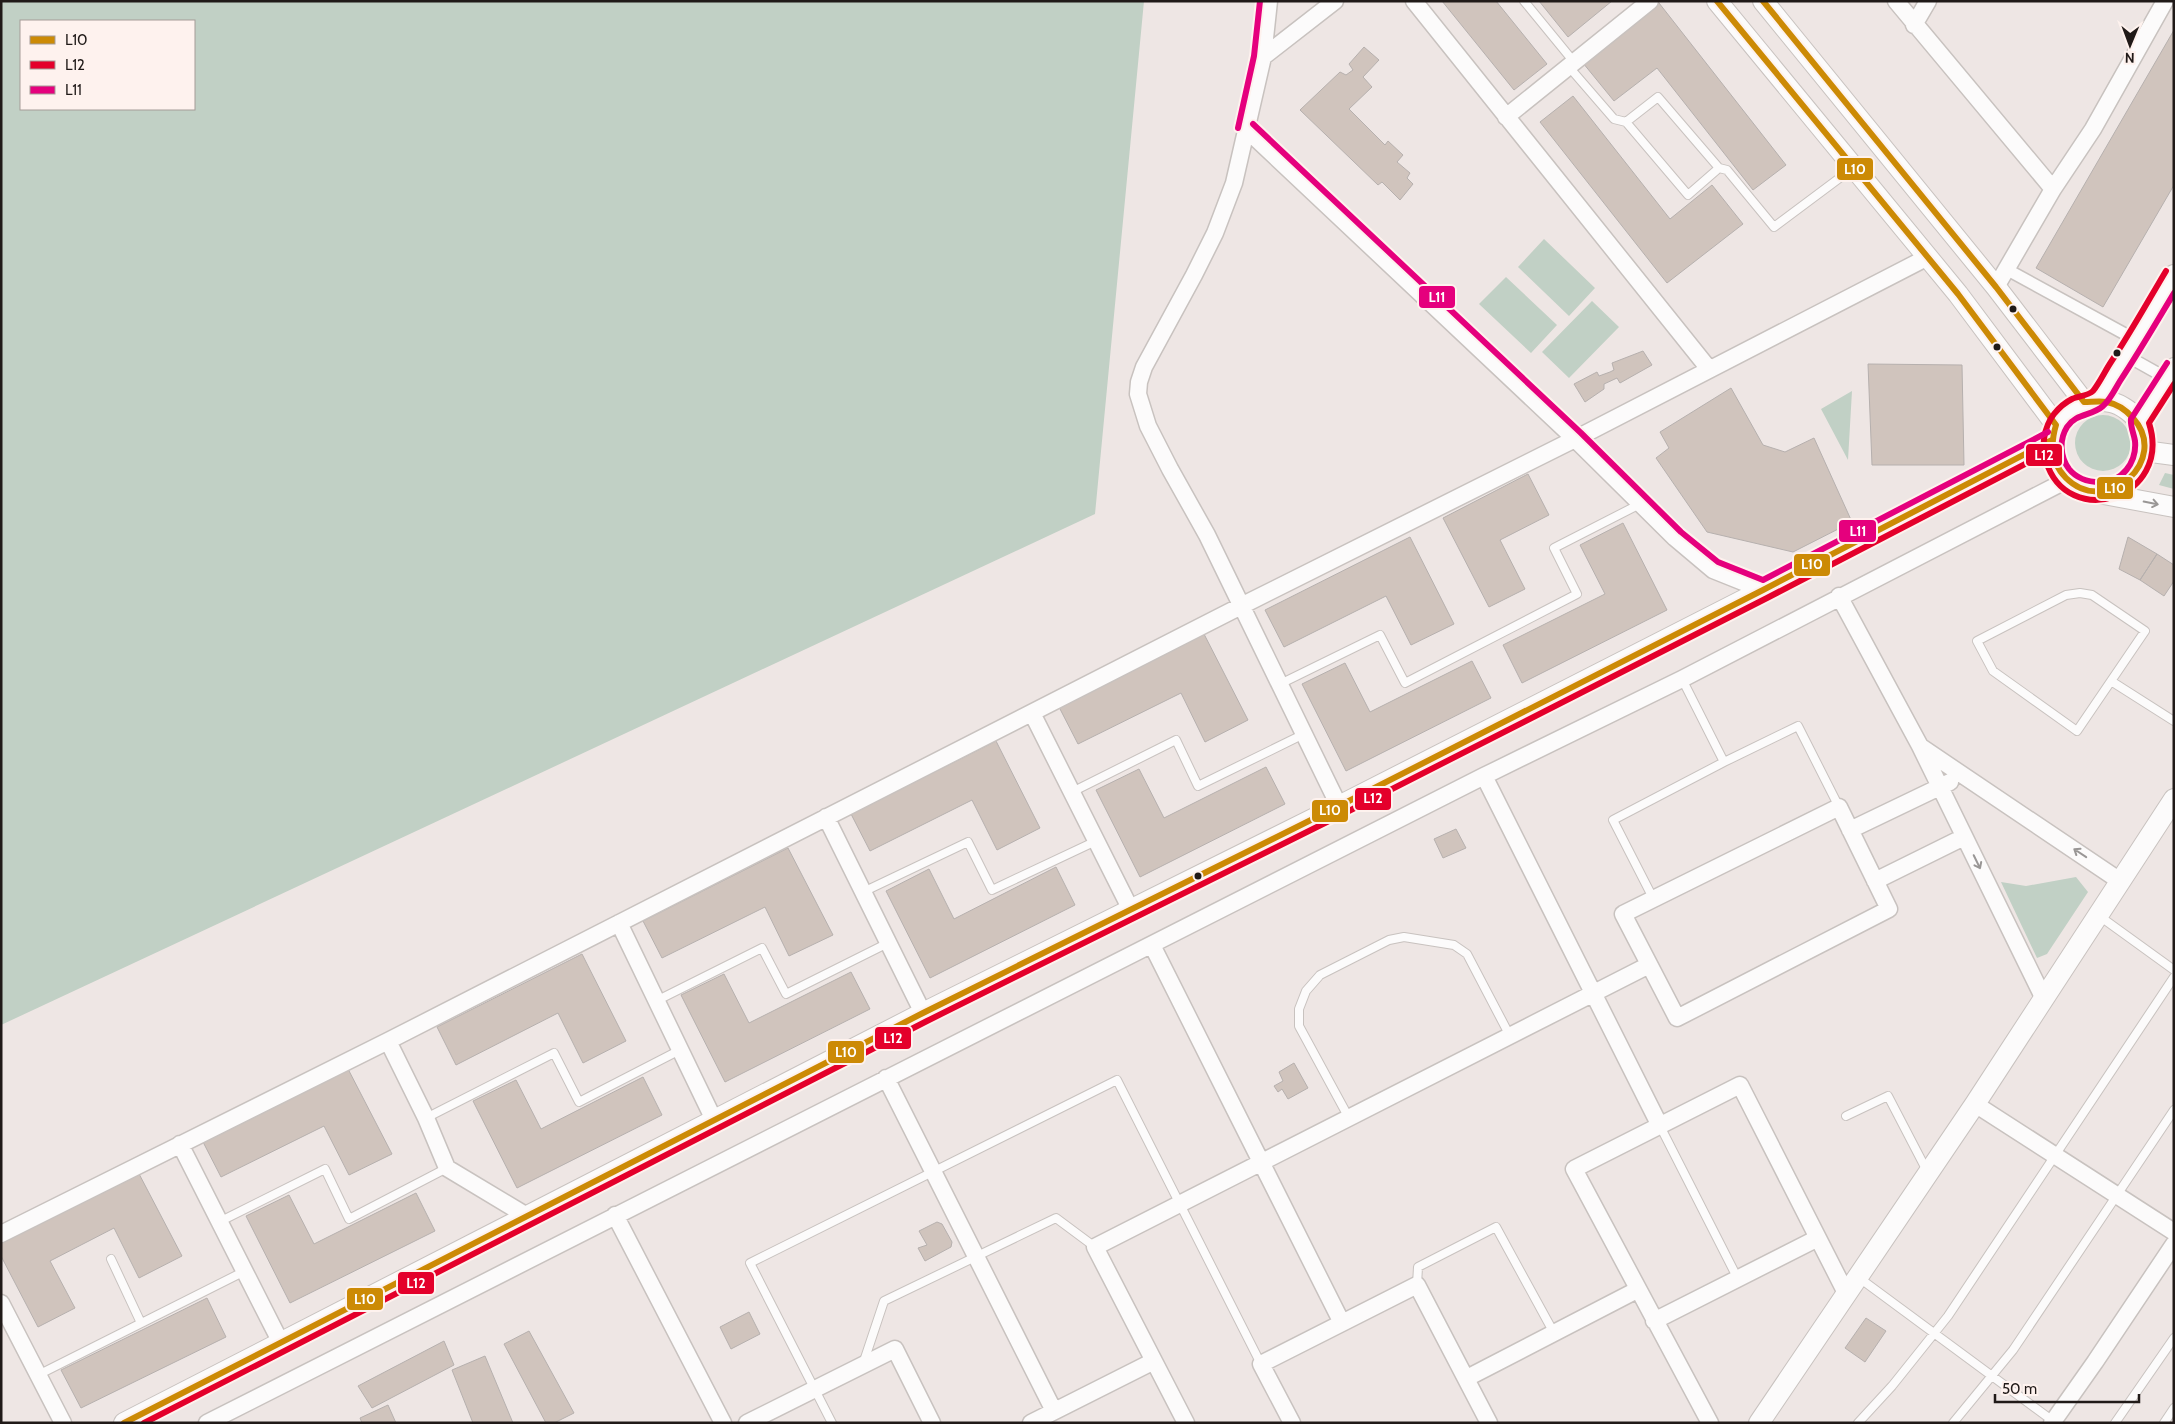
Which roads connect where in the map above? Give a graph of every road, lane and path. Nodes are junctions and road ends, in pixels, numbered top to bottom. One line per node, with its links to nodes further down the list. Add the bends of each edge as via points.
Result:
1 (1268, 1): 12 (street)
2 (1336, 1): 12 (street)
3 (1414, 1): 14 (street)
4 (1524, 1): 13 (lane)
5 (1650, 1): 13 (street)
6 (1716, 1): 17 (street)
7 (1763, 1): 23 (street)
8 (1896, 1): 11 (street)
9 (1928, 1): 11 (street)
10 (2165, 1): 19 (street, via 2093,129)
11 (1914, 25): 19 (street)
12 (1263, 57): 16 (street)
13 (1572, 65): 14 (street); 15 (lane, via 1614,119)
14 (1506, 117): 25 (street)
15 (1626, 122): 18 (lane, via 1658,97); 18 (lane, via 1688,195)
16 (1247, 130): 30 (street); 39 (street, via 1234,183 1215,233 1144,367 1138,394 1156,443 1207,535)
17 (1854, 167): 18 (lane, via 1774,227 1727,170); 20 (street)
18 (1719, 168)
19 (2053, 189): 21 (street)
20 (1928, 257): 25 (street); 29 (street, via 1958,294)
21 (2006, 269): 23 (street); 24 (street)
22 (2174, 275): 24 (street)
23 (1996, 287): 27 (street)
24 (2132, 348): 26 (street); 27 (street)
25 (1709, 369): 30 (street)
26 (2171, 373): 28 (street)
27 (2091, 401): 28 (street, via 2116,403); 29 (street, via 2068,411)
28 (2139, 422): 31 (street)
29 (2054, 432): 33 (street, via 2054,462); 37 (street)
30 (1575, 439): 35 (street); 39 (street)
31 (2144, 451): 32 (street); 34 (street, via 2140,467 2127,482 2117,488)
32 (2174, 455)
33 (2067, 480): 34 (street, via 2081,490); 38 (street)
34 (2093, 492): 36 (street, one-way to 36)
35 (1640, 504): 37 (street, via 1713,570); 42 (lane, via 1554,548 1577,594 1405,683 1380,634)
36 (2174, 507)
37 (1763, 590): 53 (street)
38 (1839, 596): 40 (street); 46 (street)
39 (1241, 606): 42 (street); 43 (street)
40 (1682, 679): 47 (lane); 49 (street)
41 (2111, 681): 41 (lane, via 2145,631 2092,595 2066,595 1977,641 1993,671 2077,732); 44 (lane)
42 (1280, 684): 45 (street)
43 (1032, 713): 51 (street); 55 (street)
44 (2174, 721)
45 (1304, 734): 51 (lane, via 1198,786 1176,740); 53 (street)
46 (1920, 746): 48 (street); 50 (street)
47 (1724, 762): 54 (lane, via 1798,726); 62 (lane, via 1613,820)
48 (1963, 775): 50 (street); 60 (street, one-way to 48)
49 (1484, 776): 67 (street); 71 (street)
50 (1940, 787): 56 (street); 57 (street)
51 (1072, 792): 58 (street)
52 (2174, 799): 60 (street)
53 (1339, 806): 63 (street)
54 (1839, 807): 56 (street); 62 (street)
55 (826, 817): 61 (street); 65 (street)
56 (1850, 830): 59 (street)
57 (1964, 837): 59 (street); 72 (street, one-way to 72)
58 (1096, 841): 61 (lane, via 992,890 968,842); 63 (street)
59 (1875, 881): 68 (street, via 1889,909 1676,1018)
60 (2120, 881): 64 (street)
61 (862, 892): 66 (street)
62 (1654, 898): 68 (street, via 1623,914)
63 (1131, 910): 74 (street)
64 (2098, 915): 69 (lane); 72 (street)
65 (619, 923): 73 (street); 76 (street)
66 (888, 942): 73 (lane, via 786,994 762,948); 74 (street)
67 (1152, 945): 78 (street); 88 (street)
68 (1649, 965): 71 (street)
69 (2174, 970)
70 (2174, 977): 87 (lane)
71 (1593, 993): 75 (street); 85 (street)
72 (2044, 999): 79 (street)
73 (656, 1001): 77 (street)
74 (924, 1013): 84 (street)
75 (1510, 1036): 83 (street); 83 (lane, via 1467,954 1454,945 1404,937 1389,940 1320,975 1306,991 1298,1009 1299,1026)
76 (388, 1041): 82 (street); 86 (street)
77 (680, 1050): 82 (lane, via 579,1102 554,1053); 84 (street)
78 (886, 1078): 90 (street); 94 (street)
79 (1975, 1104): 87 (street); 91 (street)
80 (2174, 1110): 92 (lane)
81 (1846, 1116): 91 (lane, via 1888,1096)
82 (426, 1118): 89 (street)
83 (1349, 1118): 88 (street)
84 (715, 1122): 95 (street)
85 (1660, 1126): 99 (street, via 1740,1085); 105 (lane); 108 (street, via 1574,1169)
86 (180, 1144): 96 (street); 98 (street)
87 (2055, 1155): 92 (street); 114 (lane)
88 (1261, 1163): 93 (street); 111 (street)
89 (447, 1168): 95 (street); 96 (lane, via 349,1219 325,1169)
90 (934, 1171): 93 (lane, via 1117,1080); 102 (street); 123 (lane, via 750,1263)
91 (1928, 1173): 107 (street)
92 (2116, 1196): 97 (street); 121 (lane)
93 (1181, 1203): 101 (street); 118 (lane)
94 (615, 1215): 129 (street); 130 (street)
95 (527, 1216): 116 (street)
96 (221, 1221): 104 (street)
97 (2174, 1232)
98 (1, 1234)
99 (1818, 1238): 105 (street); 107 (street)
100 (2174, 1244): 126 (street)
101 (1095, 1247): 102 (lane, via 1056,1218); 117 (street)
102 (976, 1256): 119 (lane, via 884,1301); 125 (street)
103 (111, 1259): 112 (lane)
104 (246, 1271): 112 (lane); 116 (street)
105 (1738, 1279): 110 (street)
106 (1417, 1285): 111 (street); 113 (lane, via 1418,1267 1496,1227); 122 (street)
107 (1851, 1285): 114 (lane); 139 (street)
108 (1637, 1290): 110 (street); 113 (street)
109 (1, 1302): 120 (street)
110 (1654, 1321): 138 (street)
111 (1342, 1323): 118 (street)
112 (141, 1324): 120 (lane)
113 (1554, 1333): 122 (street)
114 (1934, 1334): 121 (lane); 140 (lane)
115 (2174, 1338): 142 (lane)
116 (280, 1341): 128 (street)
117 (1154, 1361): 125 (street); 135 (street)
118 (1261, 1364): 136 (street)
119 (862, 1366): 123 (street); 133 (street, via 895,1349)
120 (38, 1375): 127 (street)
121 (1993, 1377): 126 (lane); 141 (lane)
122 (1467, 1378): 137 (street)
123 (815, 1390): 131 (street); 132 (lane)
124 (2174, 1408): 143 (lane)
125 (1054, 1411): 134 (street)
126 (2053, 1422)
127 (63, 1423)
128 (124, 1423)
129 (207, 1423)
130 (723, 1423)
131 (747, 1423)
132 (832, 1423)
133 (932, 1423)
134 (1031, 1423)
135 (1186, 1423)
136 (1292, 1423)
137 (1489, 1423)
138 (1710, 1423)
139 (1759, 1423)
140 (1858, 1423)
141 (1953, 1423)
142 (2115, 1423)
143 (2164, 1423)

